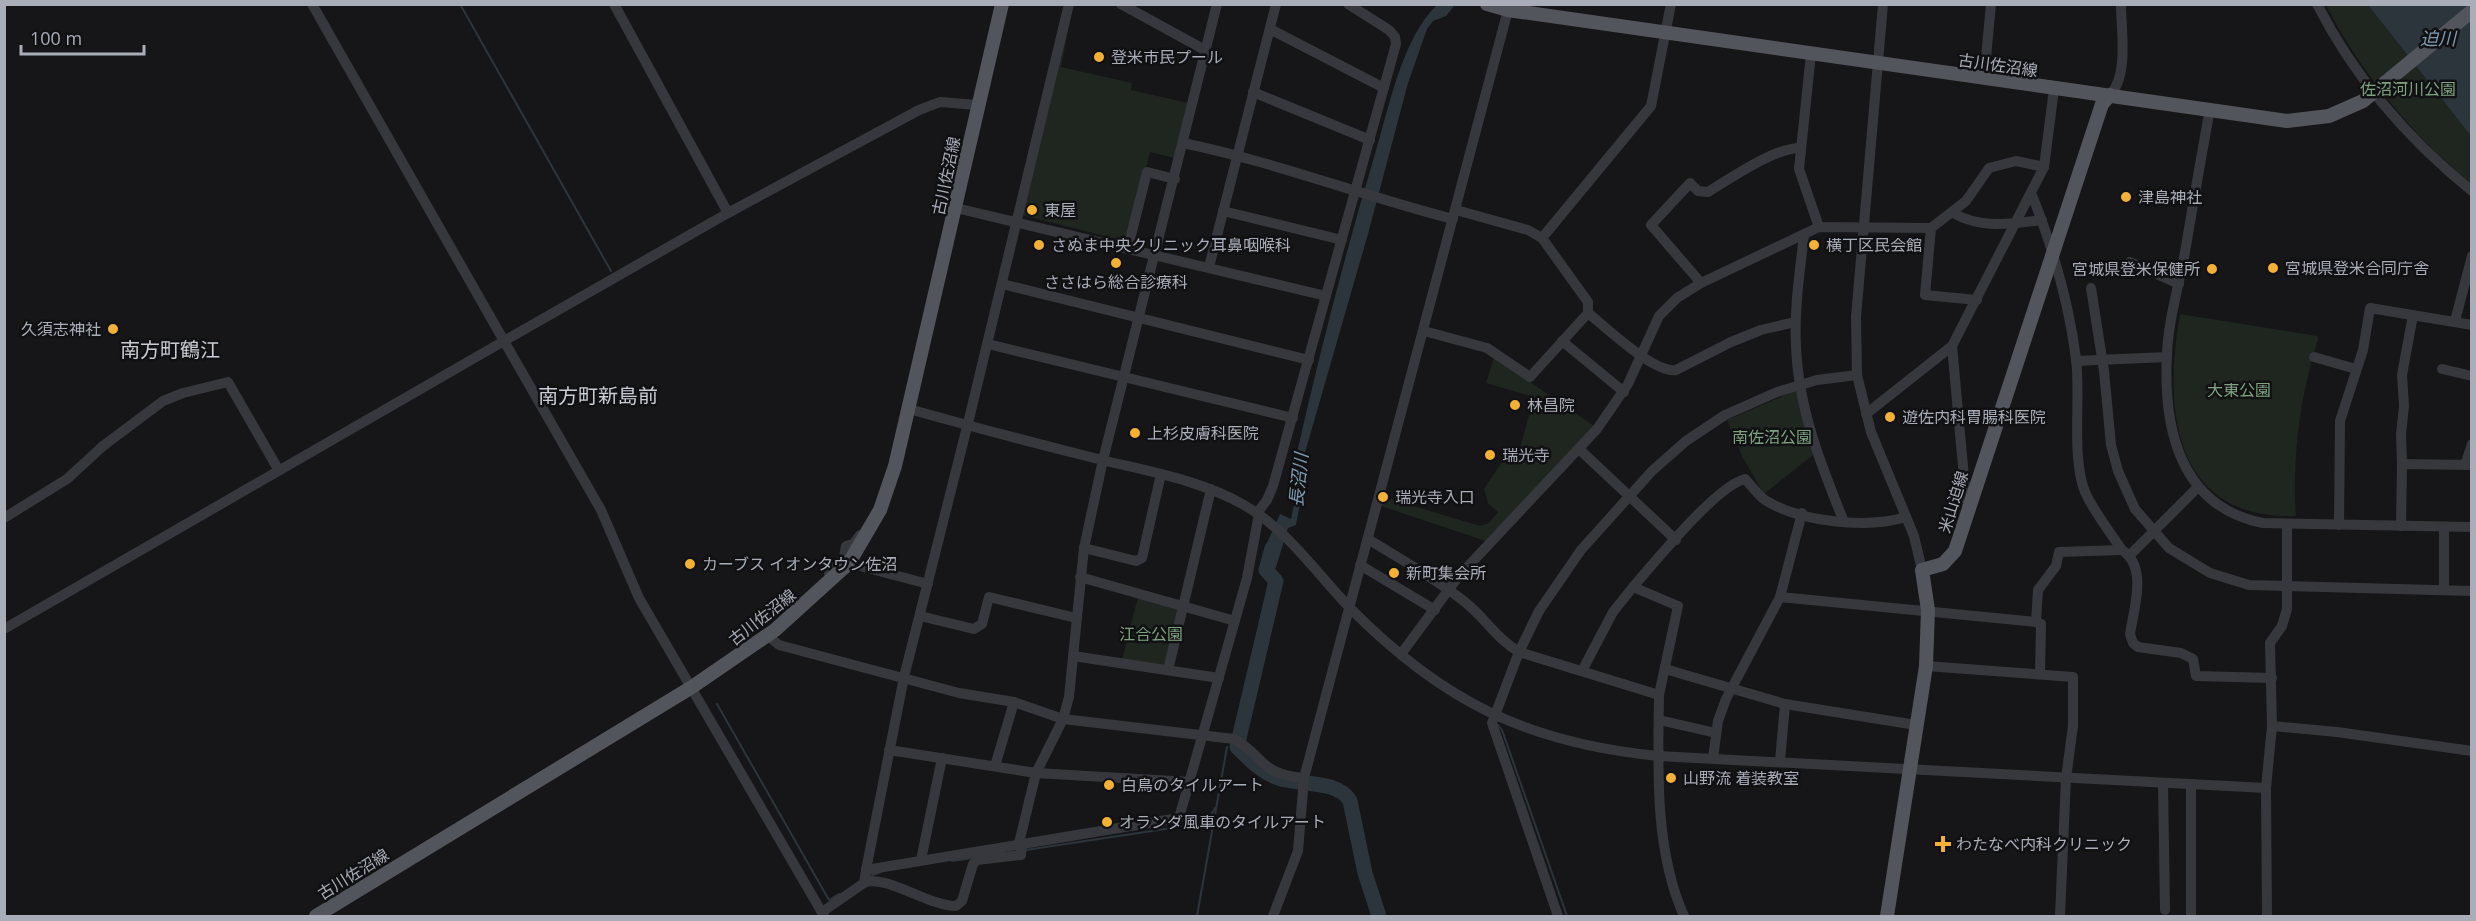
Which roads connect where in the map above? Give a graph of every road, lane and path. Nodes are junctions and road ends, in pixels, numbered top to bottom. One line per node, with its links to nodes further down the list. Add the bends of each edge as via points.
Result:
1 (312, 4): 72 (street)
2 (614, 4): 41 (street)
3 (1069, 4): 45 (street)
4 (1121, 4): 19 (street)
5 (1217, 4): 19 (street)
6 (1276, 4): 17 (street)
7 (1347, 4): 23 (street, via 1389,30 1395,38)
8 (1487, 4): 15 (main road, 古川佐沼線)
9 (1671, 4): 18 (street)
10 (1883, 4): 21 (street)
11 (1991, 4): 22 (street)
12 (2121, 4): 27 (street, via 2120,75)
13 (2317, 4): 26 (street, via 2332,33)
14 (998, 5): 28 (main road, 古川佐沼線)
15 (1508, 10): 18 (main road, 古川佐沼線); 43 (street)
16 (2472, 11): 26 (main road, 古川佐沼線)
17 (1270, 29): 23 (street); 25 (street)
18 (1664, 33): 20 (main road, 古川佐沼線); 51 (street, via 1651,106)
19 (1205, 50): 31 (street)
20 (1811, 54): 21 (main road, 古川佐沼線); 32 (street)
21 (1878, 64): 22 (main road, 古川佐沼線); 48 (street)
22 (1984, 80): 24 (main road, 古川佐沼線)
23 (1384, 88): 30 (street)
24 (2054, 89): 27 (main road, 古川佐沼線); 34 (street)
25 (1253, 92): 30 (street); 33 (street)
26 (2375, 92): 29 (main road, 古川佐沼線, via 2343,112 2315,119 2270,119); 36 (street, via 2417,141)
27 (2110, 95): 29 (main road, 古川佐沼線); 54 (main road, 米山迫線, via 2102,104)
28 (978, 105): 39 (main road, 古川佐沼線); 41 (street, via 951,101 919,110)
29 (2210, 109): 61 (street)
30 (1370, 140): 37 (street)
31 (1183, 143): 33 (street); 35 (street)
32 (1800, 148): 47 (street, via 1799,170); 60 (street, via 1773,156 1708,192 1698,191 1690,183 1651,225)
33 (1236, 155): 37 (street); 40 (street)
34 (2044, 167): 38 (street); 42 (street, via 2016,161 1989,168)
35 (1175, 179): 53 (street, via 1148,172); 55 (street)
36 (2472, 191)
37 (1359, 193): 43 (street, via 1384,202); 52 (street)
38 (2032, 195): 44 (street); 46 (street)
39 (956, 208): 45 (street); 89 (main road, 古川佐沼線)
40 (1223, 211): 52 (street); 58 (street)
41 (728, 213): 72 (street)
42 (1953, 213): 46 (street, via 1976,223); 49 (street)
43 (1455, 215): 51 (street, via 1528,230); 71 (street)
44 (2042, 220): 46 (street); 54 (street)
45 (1017, 221): 53 (street); 59 (street)
46 (2017, 223): 64 (street)
47 (1819, 227): 48 (street); 50 (street)
48 (1864, 227): 49 (street); 84 (street, via 1856,317)
49 (1931, 228): 64 (street, via 1925,295)
50 (1804, 235): 60 (street); 69 (street)
51 (1542, 238): 65 (street, via 1588,302)
52 (1342, 240): 63 (street)
53 (1128, 247): 55 (street)
54 (2051, 253): 81 (street, via 2065,297); 104 (main road, 米山迫線)
55 (1156, 254): 58 (street); 67 (street)
56 (2472, 256): 68 (street)
57 (2130, 262): 61 (street)
58 (1209, 267): 63 (street)
59 (1002, 284): 67 (street); 74 (street)
60 (1701, 284): 76 (street, via 1664,310)
61 (2179, 284): 77 (street)
62 (2091, 288): 80 (street)
63 (1326, 296): 79 (street)
64 (1977, 300): 75 (street)
65 (1588, 313): 73 (street); 76 (street)
66 (2413, 315): 68 (street); 82 (street, via 2370,308); 96 (street, via 2402,375)
67 (1139, 317): 79 (street); 86 (street)
68 (2455, 321): 70 (street)
69 (1795, 322): 76 (street, via 1731,342 1676,370 1669,371); 87 (street)
70 (2472, 325)
71 (1424, 331): 73 (street, via 1487,348 1530,377); 116 (street)
72 (504, 341): 98 (street); 153 (street, via 601,510 639,598)
73 (1562, 341): 88 (street)
74 (988, 344): 86 (street); 92 (street)
75 (1952, 346): 90 (street); 104 (street)
76 (1641, 355): 88 (street)
77 (2167, 357): 80 (street); 100 (street, via 2174,439 2183,465)
78 (2314, 357): 82 (street)
79 (1309, 360): 91 (street)
80 (2103, 360): 81 (street); 115 (street, via 2111,445 2118,471 2128,497)
81 (2076, 362): 119 (street, via 2083,483 2091,502)
82 (2356, 369): 111 (street, via 2340,421)
83 (2442, 369): 85 (street)
84 (1857, 375): 87 (street); 90 (street)
85 (2472, 376)
86 (1124, 378): 91 (street); 95 (street)
87 (1800, 385): 103 (street, via 1755,401 1706,427 1668,456); 109 (street, via 1815,447)
88 (1624, 392): 94 (street)
89 (909, 409): 92 (street); 101 (main road, 古川佐沼線)
90 (1866, 414): 107 (street)
91 (1293, 418): 106 (street)
92 (968, 425): 95 (street); 124 (street)
93 (2472, 444): 97 (street)
94 (1579, 449): 103 (street); 127 (street)
95 (1103, 460): 99 (street); 118 (street)
96 (2402, 464): 97 (street); 112 (street)
97 (2468, 465)
98 (278, 470): 108 (street, via 228,382 164,401 103,446 67,479); 140 (street)
99 (1161, 474): 102 (street); 118 (street, via 1142,558 1136,561)
100 (2198, 487): 110 (street, via 2216,504 2244,518); 115 (street)
101 (888, 489): 120 (main road, 古川佐沼線, via 874,523); 135 (street, via 855,542 846,546 844,557)
102 (1210, 489): 106 (street); 131 (street)
103 (1630, 497): 117 (street); 142 (street, via 1566,569 1539,610)
104 (1967, 511): 122 (main road, 米山迫線, via 1949,559)
105 (1802, 513): 109 (street); 117 (street, via 1767,501 1745,479 1707,506); 130 (street)
106 (1261, 516): 132 (street, via 1289,539); 138 (street)
107 (1906, 517): 109 (street, via 1887,522); 122 (street)
108 (4, 518)
109 (1844, 522)
110 (2287, 524): 111 (street); 126 (street)
111 (2339, 525): 112 (street)
112 (2401, 526): 113 (street)
113 (2444, 527): 114 (street); 128 (street)
114 (2472, 527)
115 (2152, 531): 119 (street); 126 (street, via 2182,558 2224,579)
116 (1368, 539): 121 (street); 127 (street)
117 (1676, 540): 125 (street)
118 (1084, 548): 123 (street)
119 (2126, 552): 139 (street, via 2059,552 2056,566 2038,590); 152 (street, via 2137,570 2130,634 2135,646 2188,656 2193,659 2196,676)
120 (849, 563): 124 (street); 135 (main road, 古川佐沼線)
121 (1360, 565): 132 (street); 133 (street)
122 (1922, 570): 134 (main road)
123 (1080, 577): 131 (street); 137 (street)
124 (928, 584): 136 (street)
125 (1633, 587): 146 (street, via 1678,606); 148 (street, via 1613,612)
126 (2287, 588): 128 (street); 152 (street, via 2285,618 2270,643)
127 (1449, 590): 133 (street); 142 (street, via 1474,610 1503,643)
128 (2444, 590): 129 (street)
129 (2472, 591)
130 (1780, 597): 134 (street); 154 (street)
131 (1183, 606): 138 (street); 147 (street)
132 (1349, 607): 143 (street); 175 (street)
133 (1435, 610): 143 (street)
134 (1928, 610): 139 (street); 145 (main road)
135 (798, 611): 141 (main road, 古川佐沼線)
136 (920, 616): 137 (street, via 974,629 982,624 989,597); 150 (street)
137 (1076, 618): 144 (street)
138 (1235, 621): 151 (street)
139 (2036, 622): 149 (street, via 2041,624)
140 (4, 628)
141 (768, 636): 150 (street, via 779,645); 153 (main road, 古川佐沼線)
142 (1519, 652): 148 (street); 158 (street)
143 (1401, 654): 158 (street, via 1443,688)
144 (1073, 656): 147 (street); 159 (street)
145 (1926, 666): 149 (street); 161 (main road)
146 (1665, 669): 154 (street); 155 (street)
147 (1168, 670): 151 (street)
148 (1582, 671): 155 (street)
149 (2040, 673): 174 (street, via 2070,675 2074,680)
150 (904, 677): 156 (street, via 959,693); 165 (street)
151 (1219, 678): 164 (street)
152 (2272, 678): 162 (street)
153 (692, 687): 184 (street); 185 (main road, 古川佐沼線)
154 (1732, 688): 157 (street); 163 (street)
155 (1659, 695): 160 (street)
156 (1014, 702): 159 (street); 171 (street)
157 (1785, 704): 161 (street); 170 (street)
158 (1495, 715): 167 (street, via 1560,740); 187 (street, via 1492,723)
159 (1064, 719): 164 (street); 173 (street)
160 (1659, 720): 163 (street); 167 (street)
161 (1916, 725): 172 (main road)
162 (2272, 726): 166 (street); 179 (street)
163 (1716, 733): 169 (street)
164 (1203, 734): 175 (street, via 1237,740 1262,765); 176 (street)
165 (889, 750): 168 (street); 182 (street)
166 (2472, 751)
167 (1658, 756): 169 (street); 188 (street, via 1667,858)
168 (942, 758): 171 (street); 181 (street)
169 (1713, 758): 170 (street)
170 (1780, 761): 172 (street)
171 (995, 766): 173 (street)
172 (1908, 770): 174 (street); 189 (main road)
173 (1036, 773): 176 (street); 180 (street)
174 (2066, 778): 177 (street); 190 (street)
175 (1303, 781): 186 (street, via 1298,851)
176 (1190, 782): 180 (street, via 1182,812 1176,819)
177 (2163, 783): 178 (street); 183 (street)
178 (2191, 784): 179 (street); 191 (street)
179 (2266, 788): 192 (street)
180 (1021, 846): 181 (street); 182 (street, via 1021,855 977,860 962,901 956,906 939,904)
181 (921, 860): 182 (street)
182 (865, 877): 184 (street)
183 (2165, 910)
184 (823, 914)
185 (316, 916)
186 (1273, 916)
187 (1558, 916)
188 (1684, 916)
189 (1887, 916)
190 (2060, 916)
191 (2191, 916)
192 (2267, 916)

